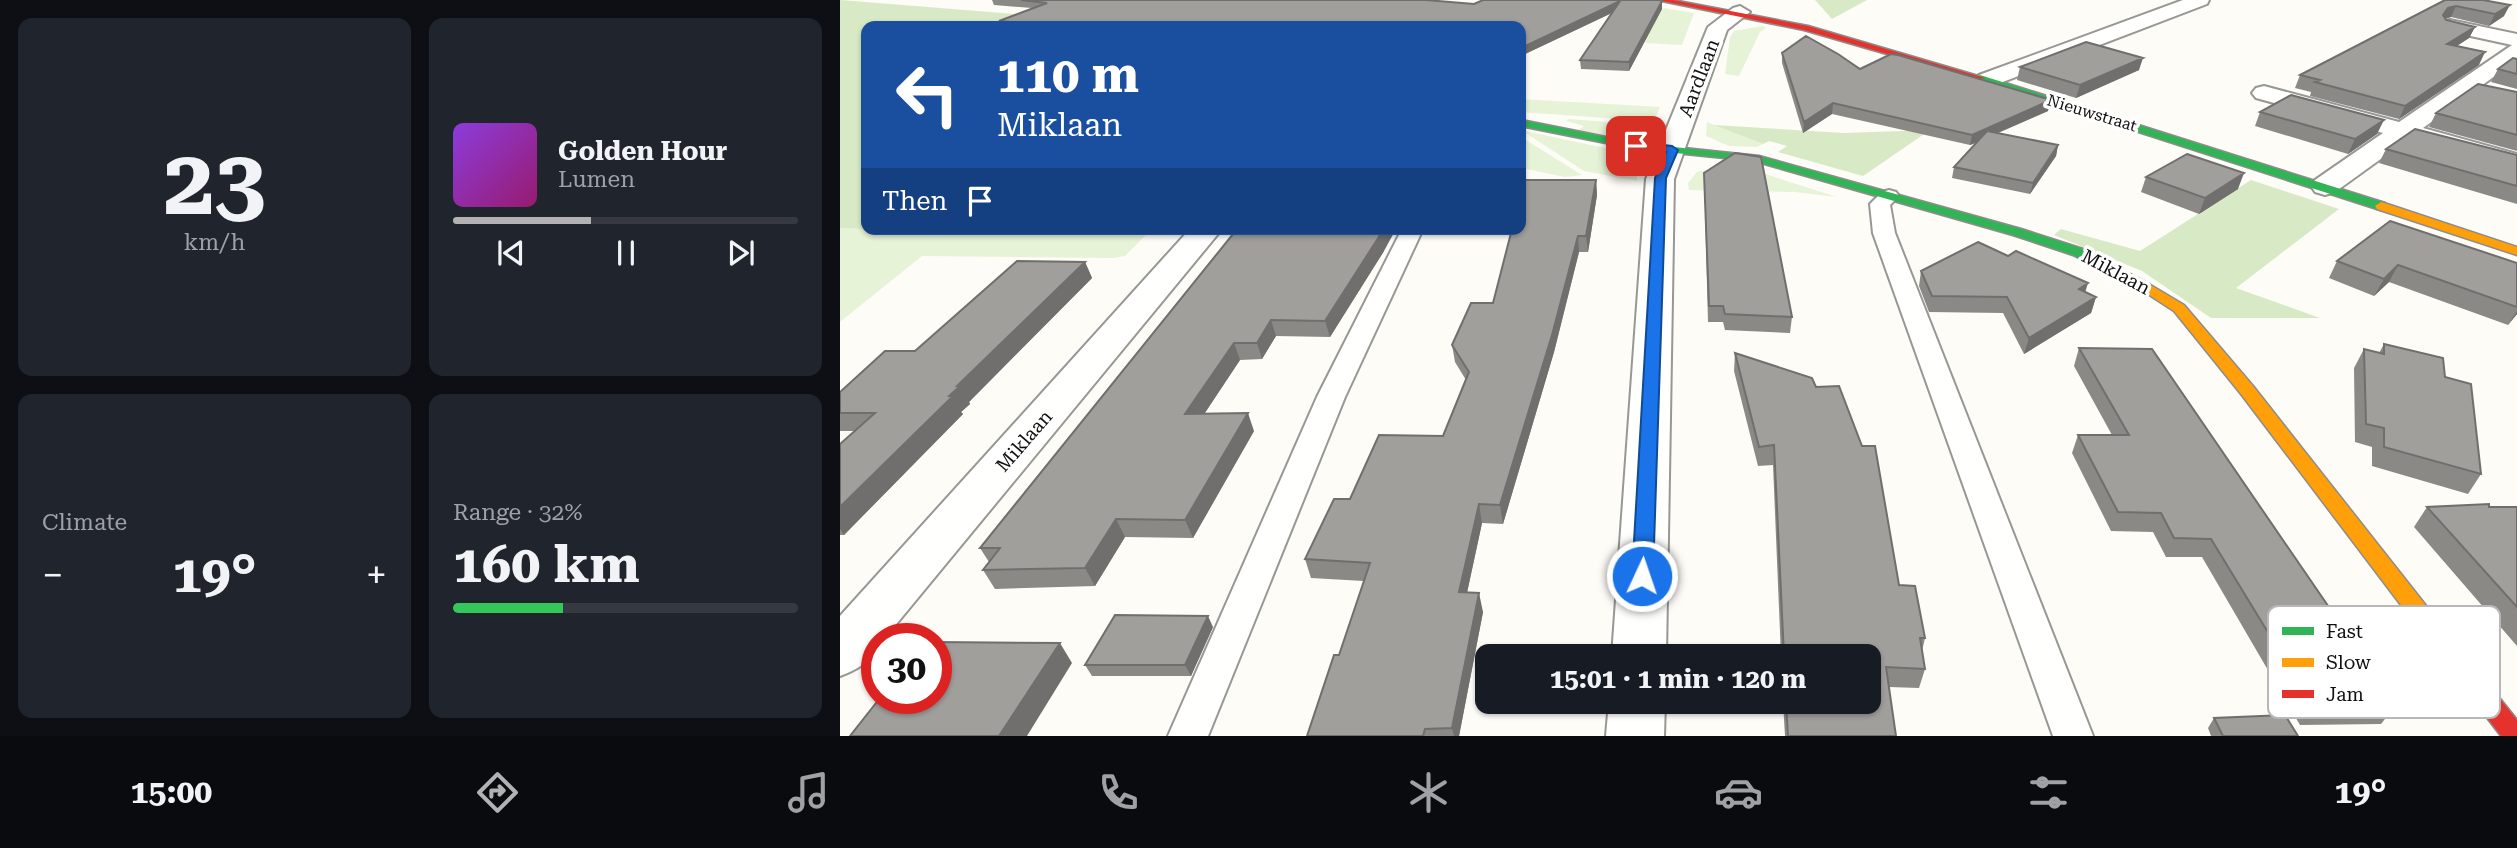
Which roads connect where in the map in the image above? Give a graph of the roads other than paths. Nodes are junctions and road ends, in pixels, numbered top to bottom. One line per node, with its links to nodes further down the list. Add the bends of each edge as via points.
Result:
1 (1661, 0): 3 (street, Nieuwstraat)
2 (2200, 0): 7 (street)
3 (1740, 12): 7 (street, Nieuwstraat, via 1834,33); 13 (street, Aardlaan, via 1718,27)
4 (2450, 26): 5 (street)
5 (2517, 40)
6 (2517, 50): 8 (street)
7 (1987, 80): 15 (street, Nieuwstraat)
8 (2468, 86): 9 (street); 12 (street)
9 (2492, 92)
10 (2264, 93): 12 (street)
11 (1526, 124): 13 (street, Miklaan)
12 (2404, 131): 14 (street); 15 (street)
13 (1672, 150): 16 (street, Miklaan, via 1755,158); 21 (street, Aardlaan, via 1660,178)
14 (2517, 162)
15 (2325, 186): 19 (street, Nieuwstraat)
16 (1889, 196): 20 (street, Miklaan, via 2078,252 2134,278 2179,308); 27 (lane, via 1880,204 1884,233)
17 (1202, 235): 22 (street, Miklaan)
18 (1410, 235): 25 (lane, via 1331,397)
19 (2517, 251)
20 (2414, 606)
21 (1640, 644)
22 (840, 653)
23 (1636, 714): 26 (street)
24 (2500, 717): 28 (street, Miklaan)
25 (1188, 736)
26 (1635, 736)
27 (2073, 736)
28 (2515, 736)

